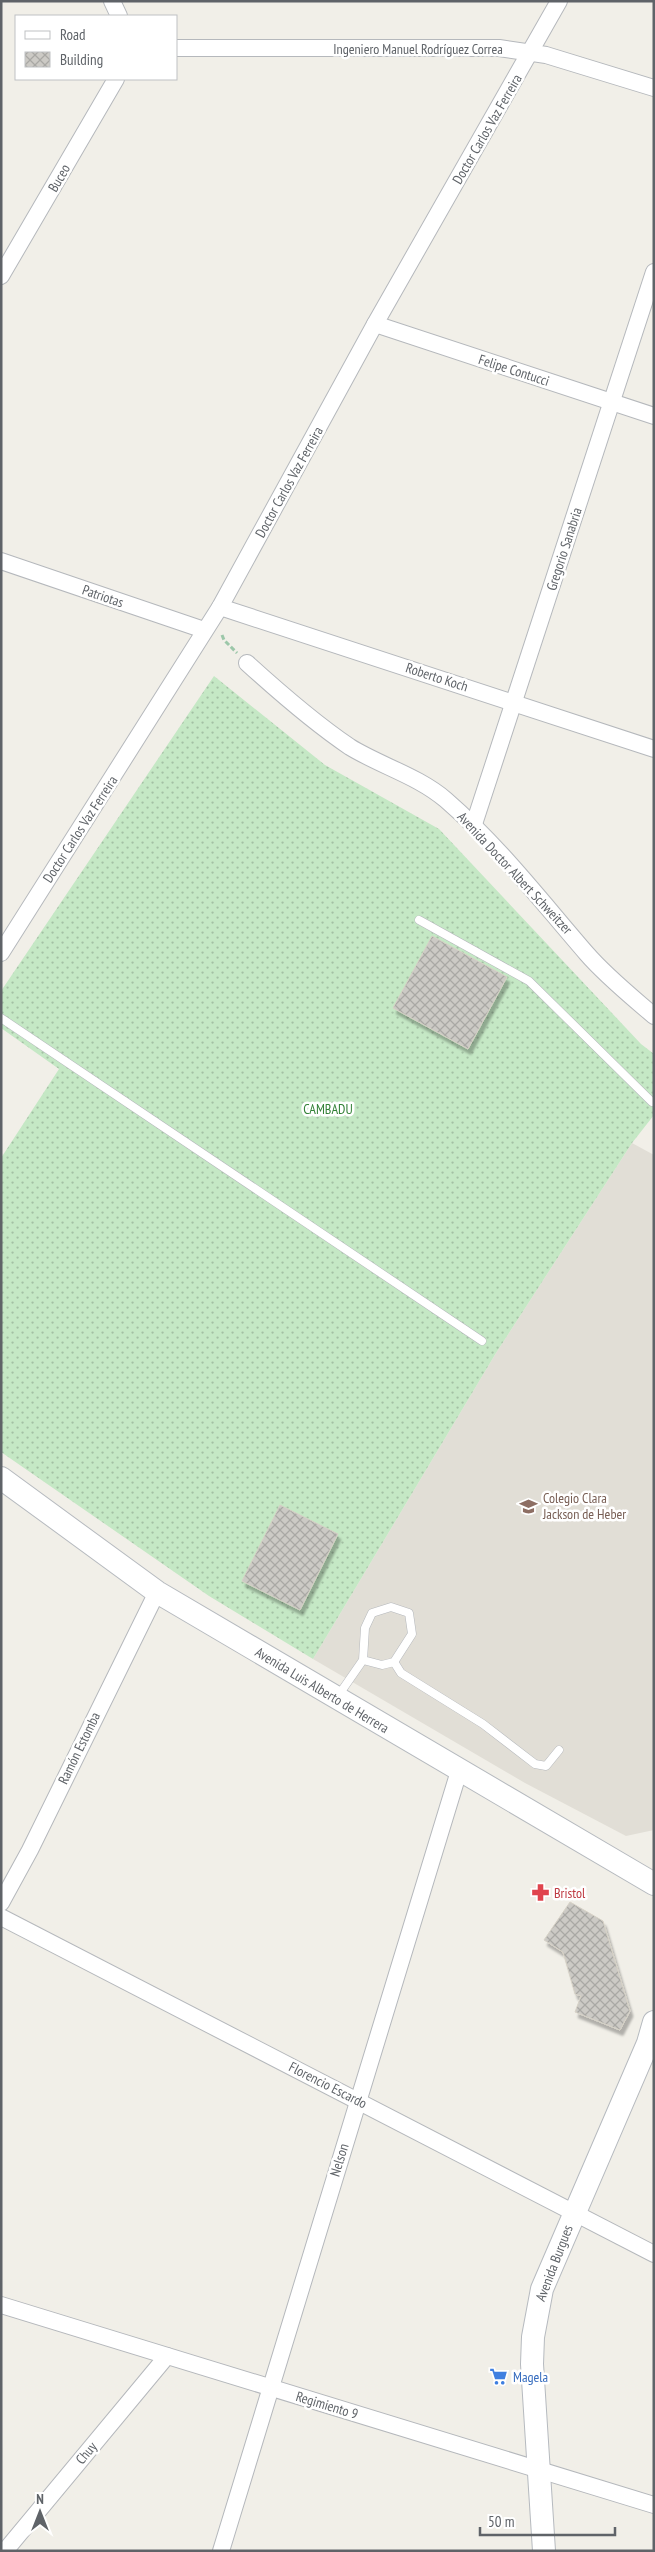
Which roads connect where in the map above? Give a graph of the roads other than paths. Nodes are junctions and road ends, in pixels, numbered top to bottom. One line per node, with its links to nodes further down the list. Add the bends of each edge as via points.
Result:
1 (112, 1): 3 (street)
2 (559, 1): 5 (street, Doctor Carlos Vaz Ferreira)
3 (119, 15)
4 (178, 48): 5 (street, Ingeniero Manuel Rodríguez Correa, via 499,48)
5 (531, 51): 7 (street, Ingeniero Manuel Rodríguez Correa); 10 (street, Doctor Carlos Vaz Ferreira)
6 (115, 80): 9 (street, Buceo)
7 (654, 88)
8 (654, 272): 11 (street, Gregorio Sanabria)
9 (1, 276)
10 (375, 324): 11 (street, Felipe Contucci); 14 (street, Doctor Carlos Vaz Ferreira)
11 (612, 402): 12 (street, Felipe Contucci); 17 (street, Gregorio Sanabria)
12 (654, 416)
13 (1, 561): 15 (street, Patriotas)
14 (220, 607): 15 (street, Doctor Carlos Vaz Ferreira); 17 (street, Roberto Koch)
15 (204, 630): 21 (street, Doctor Carlos Vaz Ferreira, via 158,708)
16 (248, 663): 19 (street, Avenida Doctor Albert Schweitzer, via 313,721 352,748 429,787)
17 (514, 701): 18 (street, Roberto Koch); 19 (street, Gregorio Sanabria)
18 (654, 749)
19 (474, 824): 22 (street, Avenida Doctor Albert Schweitzer, via 587,953)
20 (419, 920): 24 (lane, via 530,981)
21 (1, 952)
22 (654, 1016)
23 (1, 1018): 25 (lane)
24 (652, 1102)
25 (482, 1341)
26 (1, 1478): 27 (main road, Avenida Luis Alberto de Herrera)
27 (157, 1592): 30 (main road, Avenida Luis Alberto de Herrera); 34 (street, Ramón Estomba)
28 (363, 1660): 29 (lane, via 382,1665); 29 (lane, via 365,1628 372,1613 391,1607 410,1613 412,1634); 30 (lane)
29 (394, 1662): 31 (lane, via 401,1673 483,1724 535,1764 546,1766)
30 (337, 1698): 32 (main road, Avenida Luis Alberto de Herrera)
31 (559, 1750)
32 (459, 1771): 33 (main road, Avenida Luis Alberto de Herrera); 37 (street, Nelson)
33 (654, 1884)
34 (1, 1903)
35 (1, 1917): 37 (street, Florencio Escardo)
36 (654, 2022): 38 (main road, Avenida Burgues, via 648,2043)
37 (357, 2101): 38 (street, Florencio Escardo); 42 (street, Nelson)
38 (574, 2212): 39 (street, Florencio Escardo); 43 (main road, Avenida Burgues, via 542,2289 533,2338)
39 (654, 2254)
40 (1, 2305): 41 (street, Regimiento 9)
41 (167, 2356): 42 (street, Regimiento 9); 45 (street, Chuy)
42 (270, 2388): 43 (street, Regimiento 9); 46 (street, Nelson)
43 (539, 2471): 44 (street, Regimiento 9); 47 (main road, Avenida Burgues)
44 (654, 2505)
45 (5, 2551)
46 (221, 2551)
47 (544, 2551)

